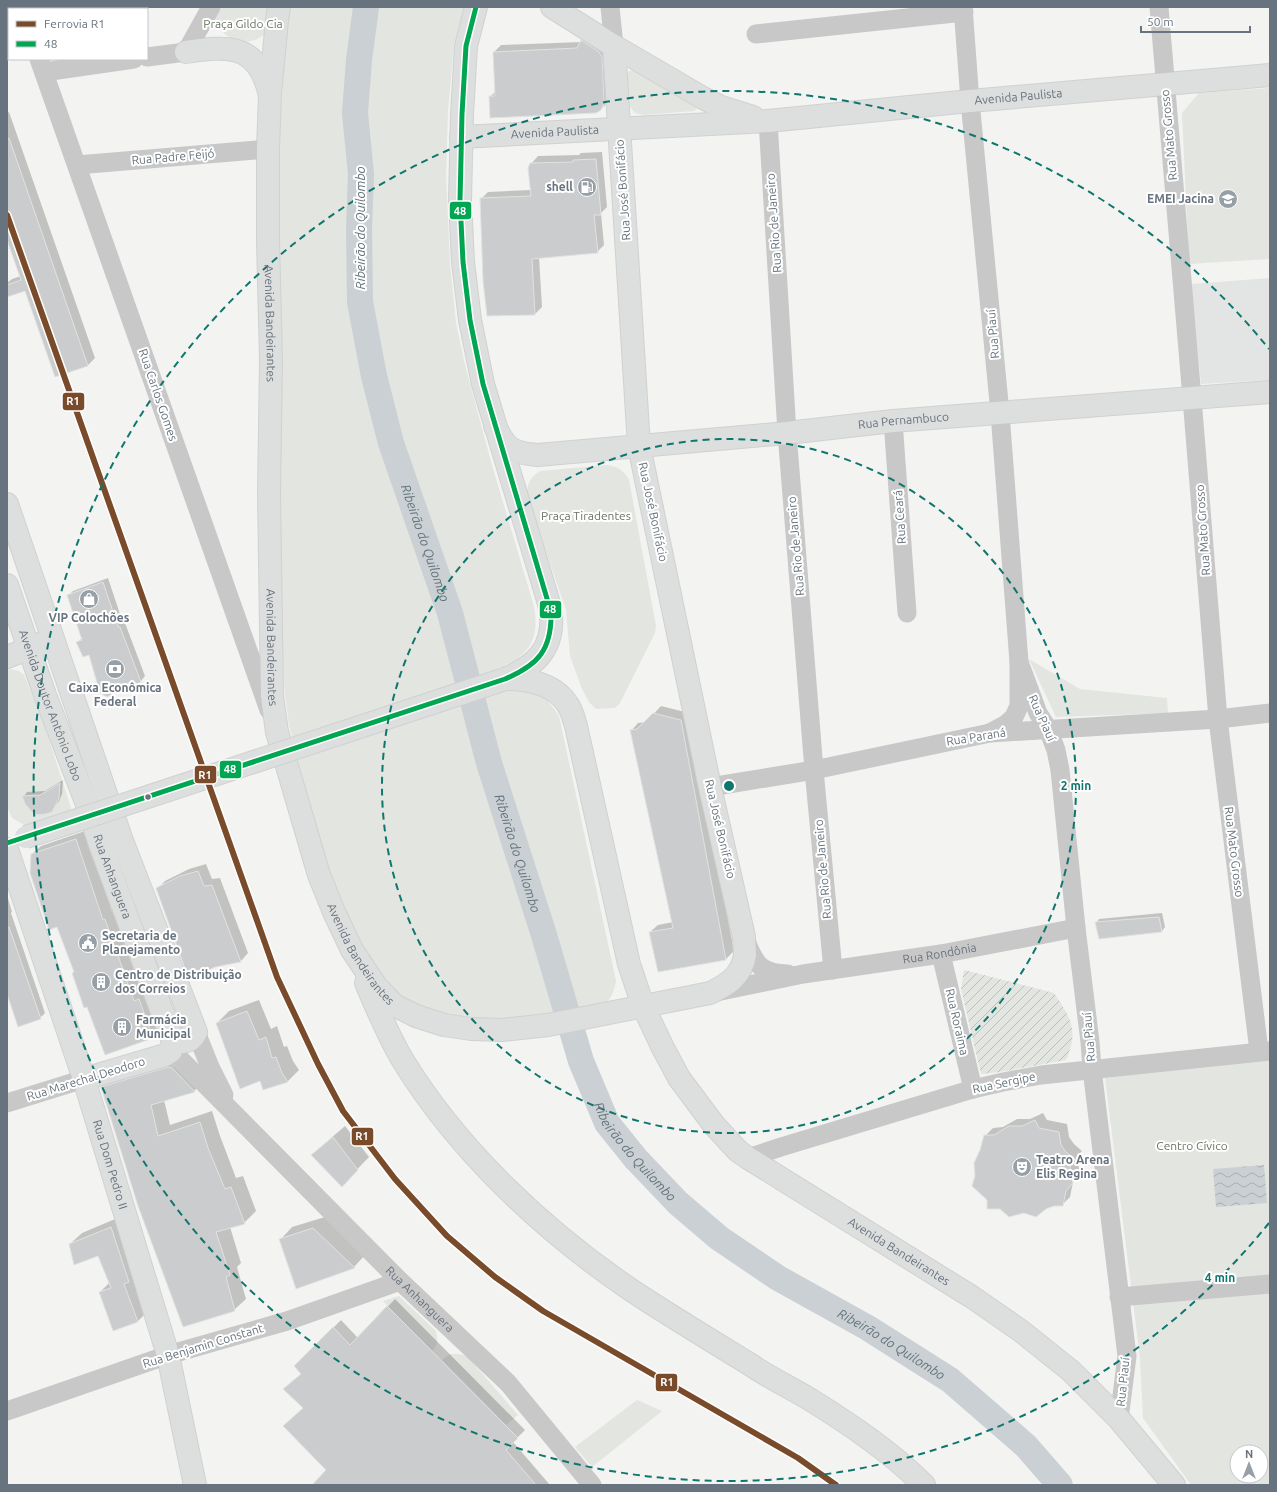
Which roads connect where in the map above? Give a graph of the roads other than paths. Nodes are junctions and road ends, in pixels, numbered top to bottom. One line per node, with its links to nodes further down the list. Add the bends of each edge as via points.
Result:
1 (211, 7): 10 (street)
2 (279, 7): 16 (main road, Avenida Bandeirantes)
3 (476, 7): 20 (main road, via 466,46)
4 (552, 7): 9 (main road, Avenida Paulista)
5 (610, 7): 9 (street, Rua José Bonifácio)
6 (1159, 7): 15 (street, Rua Mato Grosso)
7 (964, 10): 8 (street); 17 (street, Rua Piauí)
8 (756, 34)
9 (614, 46): 18 (main road, Avenida Paulista, via 721,107); 19 (main road, Rua José Bonifácio)
10 (186, 52): 11 (street); 16 (main road, via 216,48 241,52 255,61)
11 (148, 57)
12 (121, 60): 13 (street)
13 (42, 66): 22 (street, Rua Carlos Gomes)
14 (1270, 76): 15 (main road, Avenida Paulista)
15 (1165, 84): 17 (main road, Avenida Paulista); 24 (street, Rua Mato Grosso)
16 (270, 94): 21 (main road, Avenida Bandeirantes)
17 (970, 101): 18 (main road, Avenida Paulista); 25 (street, Rua Piauí)
18 (768, 121): 19 (main road, Avenida Paulista); 28 (street, Rua Rio de Janeiro)
19 (619, 129): 20 (main road, Avenida Paulista); 29 (main road, Rua José Bonifácio)
20 (461, 137): 27 (main road, via 460,201 463,262 470,320 483,384)
21 (268, 149): 22 (street, Rua Padre Feijó); 45 (main road, Avenida Bandeirantes, via 271,652 272,696)
22 (77, 165): 45 (street, Rua Carlos Gomes)
23 (1270, 392): 24 (main road, Rua Pernambuco)
24 (1192, 398): 25 (main road, Rua Pernambuco); 43 (street, Rua Mato Grosso)
25 (1000, 413): 26 (main road, Rua Pernambuco); 40 (street, Rua Piauí)
26 (893, 421): 28 (main road, Rua Pernambuco); 36 (street, Rua Ceará)
27 (495, 426): 30 (main road, via 511,450); 31 (main road)
28 (787, 433): 29 (main road, Rua Pernambuco); 47 (street, Rua Rio de Janeiro)
29 (639, 446): 30 (main road, Rua Pernambuco); 48 (main road, Rua José Bonifácio)
30 (538, 455): 31 (main road, via 526,460 517,470)
31 (516, 492): 41 (main road, via 551,612 551,622 548,641 539,657 522,672)
32 (7, 504): 34 (main road, Avenida Doutor Antônio Lobo)
33 (7, 585): 35 (main road, Avenida Doutor Antônio Lobo)
34 (40, 602): 35 (main road); 37 (main road, Avenida Doutor Antônio Lobo)
35 (11, 612): 38 (main road, Avenida Doutor Antônio Lobo)
36 (907, 613)
37 (54, 639): 38 (main road); 50 (main road, Avenida Doutor Antônio Lobo)
38 (29, 649): 39 (main road); 49 (main road, Avenida Doutor Antônio Lobo)
39 (7, 657)
40 (1019, 662): 44 (street, Rua Piauí, via 1038,713); 46 (street, Rua Piauí, via 1019,706 1014,717)
41 (504, 679): 51 (main road, bridge); 58 (main road, Avenida Bandeirantes, via 523,679 550,688 568,706 576,726)
42 (1270, 713): 43 (street, Rua Paraná)
43 (1218, 719): 44 (street, Rua Paraná); 67 (street, Rua Mato Grosso)
44 (1048, 730): 46 (street, Rua Paraná); 54 (street, Rua Piauí, via 1060,770)
45 (277, 732): 56 (main road, Avenida Bandeirantes, via 319,875)
46 (990, 733): 47 (street, Rua Paraná)
47 (814, 770): 48 (street, Rua Paraná); 59 (street, Rua Rio de Janeiro)
48 (710, 787): 55 (main road, Rua José Bonifácio)
49 (86, 802): 52 (main road, Rua Anhanguera)
50 (121, 838): 52 (main road); 64 (main road, Rua Anhanguera)
51 (17, 840)
52 (100, 844): 65 (main road, Rua Anhanguera)
53 (7, 849): 69 (main road, Rua Dom Pedro II)
54 (1076, 928): 57 (street, Rua Rondônia); 68 (street, Rua Piauí)
55 (744, 936): 60 (street, Rua Rondônia, via 757,964 767,971 776,974); 61 (main road, Rua José Bonifácio, via 745,956 736,976 726,986)
56 (352, 950): 63 (main road, Avenida Bandeirantes, via 376,986 394,1005 416,1016 444,1025 502,1030 548,1026); 82 (main road, via 382,1020 422,1090 444,1120 516,1198 549,1228 634,1292 854,1428)
57 (941, 954): 59 (street, Rua Rondônia); 70 (street, Rua Roraima)
58 (629, 964): 62 (main road, via 651,991 667,998); 63 (main road, Avenida Bandeirantes)
59 (832, 970): 60 (street, Rua Rondônia)
60 (803, 974): 61 (street, Rua Rondônia)
61 (710, 993): 62 (main road, Rua Rondônia)
62 (683, 999): 63 (main road, Rua Rondônia); 66 (main road, via 671,1006 662,1019 660,1029)
63 (643, 1006): 66 (main road, Avenida Bandeirantes)
64 (196, 1032): 65 (main road, via 194,1038 189,1041); 72 (street, Rua Anhanguera, via 222,1092)
65 (168, 1045): 69 (main road, Rua Marechal Deodoro); 72 (street, Rua Anhanguera)
66 (663, 1048): 73 (main road, Avenida Bandeirantes, via 679,1078 714,1125)
67 (1265, 1051): 68 (street, Rua Sergipe)
68 (1092, 1069): 70 (street, Rua Sergipe, via 1041,1075); 76 (street, Rua Piauí)
69 (84, 1079): 71 (street, Rua Marechal Deodoro); 77 (main road, Rua Dom Pedro II)
70 (973, 1089): 73 (street, Rua Sergipe)
71 (7, 1103)
72 (240, 1120): 74 (street, Rua Anhanguera)
73 (748, 1158): 79 (main road, Avenida Bandeirantes, via 972,1297 1021,1331 1071,1371)
74 (400, 1281): 77 (street, Rua Benjamin Constant, via 287,1320); 81 (street, Rua Anhanguera, via 508,1383)
75 (1270, 1284): 76 (street)
76 (1119, 1297): 79 (street, Rua Piauí, via 1127,1356)
77 (168, 1355): 78 (street, Rua Benjamin Constant); 80 (main road, Rua Dom Pedro II)
78 (7, 1411)
79 (1119, 1419): 83 (main road, Avenida Bandeirantes)
80 (195, 1485)
81 (592, 1485)
82 (924, 1485)
83 (1174, 1485)

